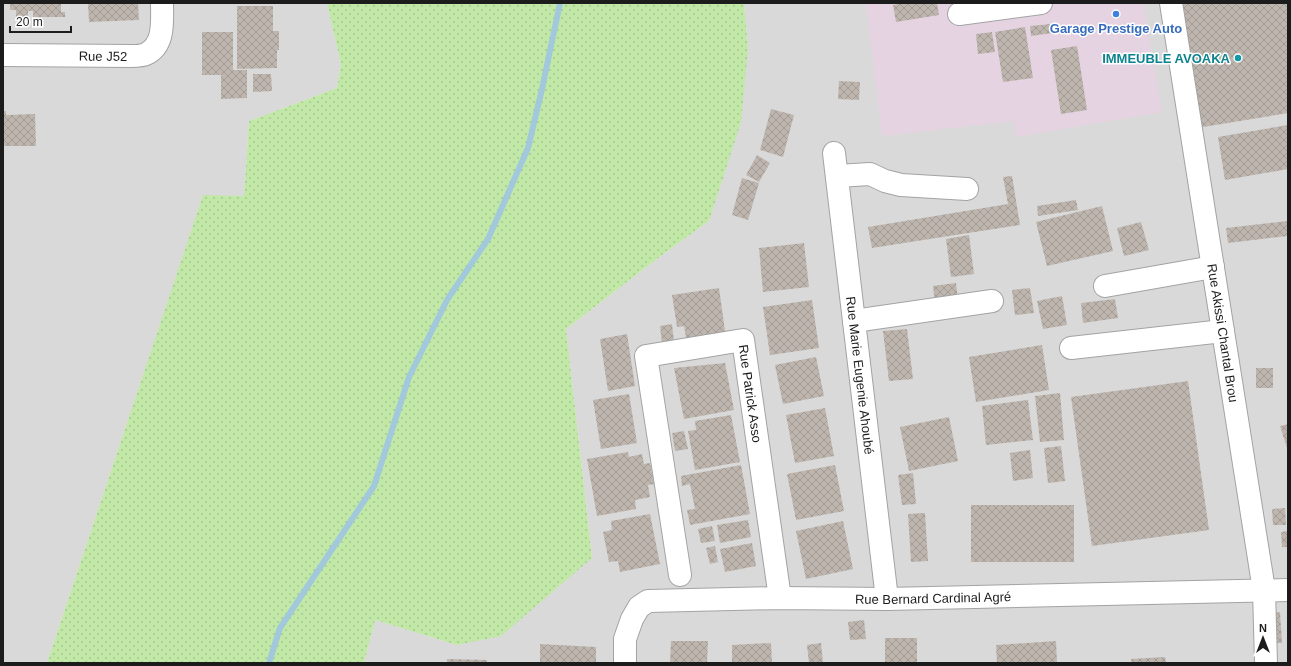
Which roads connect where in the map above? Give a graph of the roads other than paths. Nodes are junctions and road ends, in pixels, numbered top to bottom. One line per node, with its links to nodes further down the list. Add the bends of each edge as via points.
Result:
1 (162, 3): 5 (street, Rue J52, via 160,40 145,55)
2 (1041, 3): 4 (street)
3 (1171, 3): 9 (street, Rue Akissi Chantal Brou)
4 (959, 14)
5 (3, 55)
6 (834, 153): 7 (street, Rue Marie Eugenie Ahoubé)
7 (837, 176): 8 (street, via 870,174 901,185); 12 (street, Rue Marie Eugenie Ahoubé)
8 (967, 189)
9 (1213, 267): 10 (street); 13 (street, Rue Akissi Chantal Brou)
10 (1105, 286)
11 (992, 301): 12 (street)
12 (854, 321): 19 (street, Rue Marie Eugenie Ahoubé)
13 (1223, 331): 14 (street); 16 (street, Rue Akissi Chantal Brou)
14 (1071, 348)
15 (680, 575): 18 (street, Rue Patrick Asso, via 646,356 743,340)
16 (1264, 590): 17 (street, Rue Bernard Cardinal Agré); 19 (street, Rue Bernard Cardinal Agré); 21 (street, Rue Akissi Chantal Brou)
17 (1288, 590)
18 (780, 598): 19 (street, Rue Bernard Cardinal Agré); 20 (street, Rue Bernard Cardinal Agré, via 648,601 639,607 632,619 625,639)
19 (887, 599)
20 (625, 663)
21 (1266, 663)

